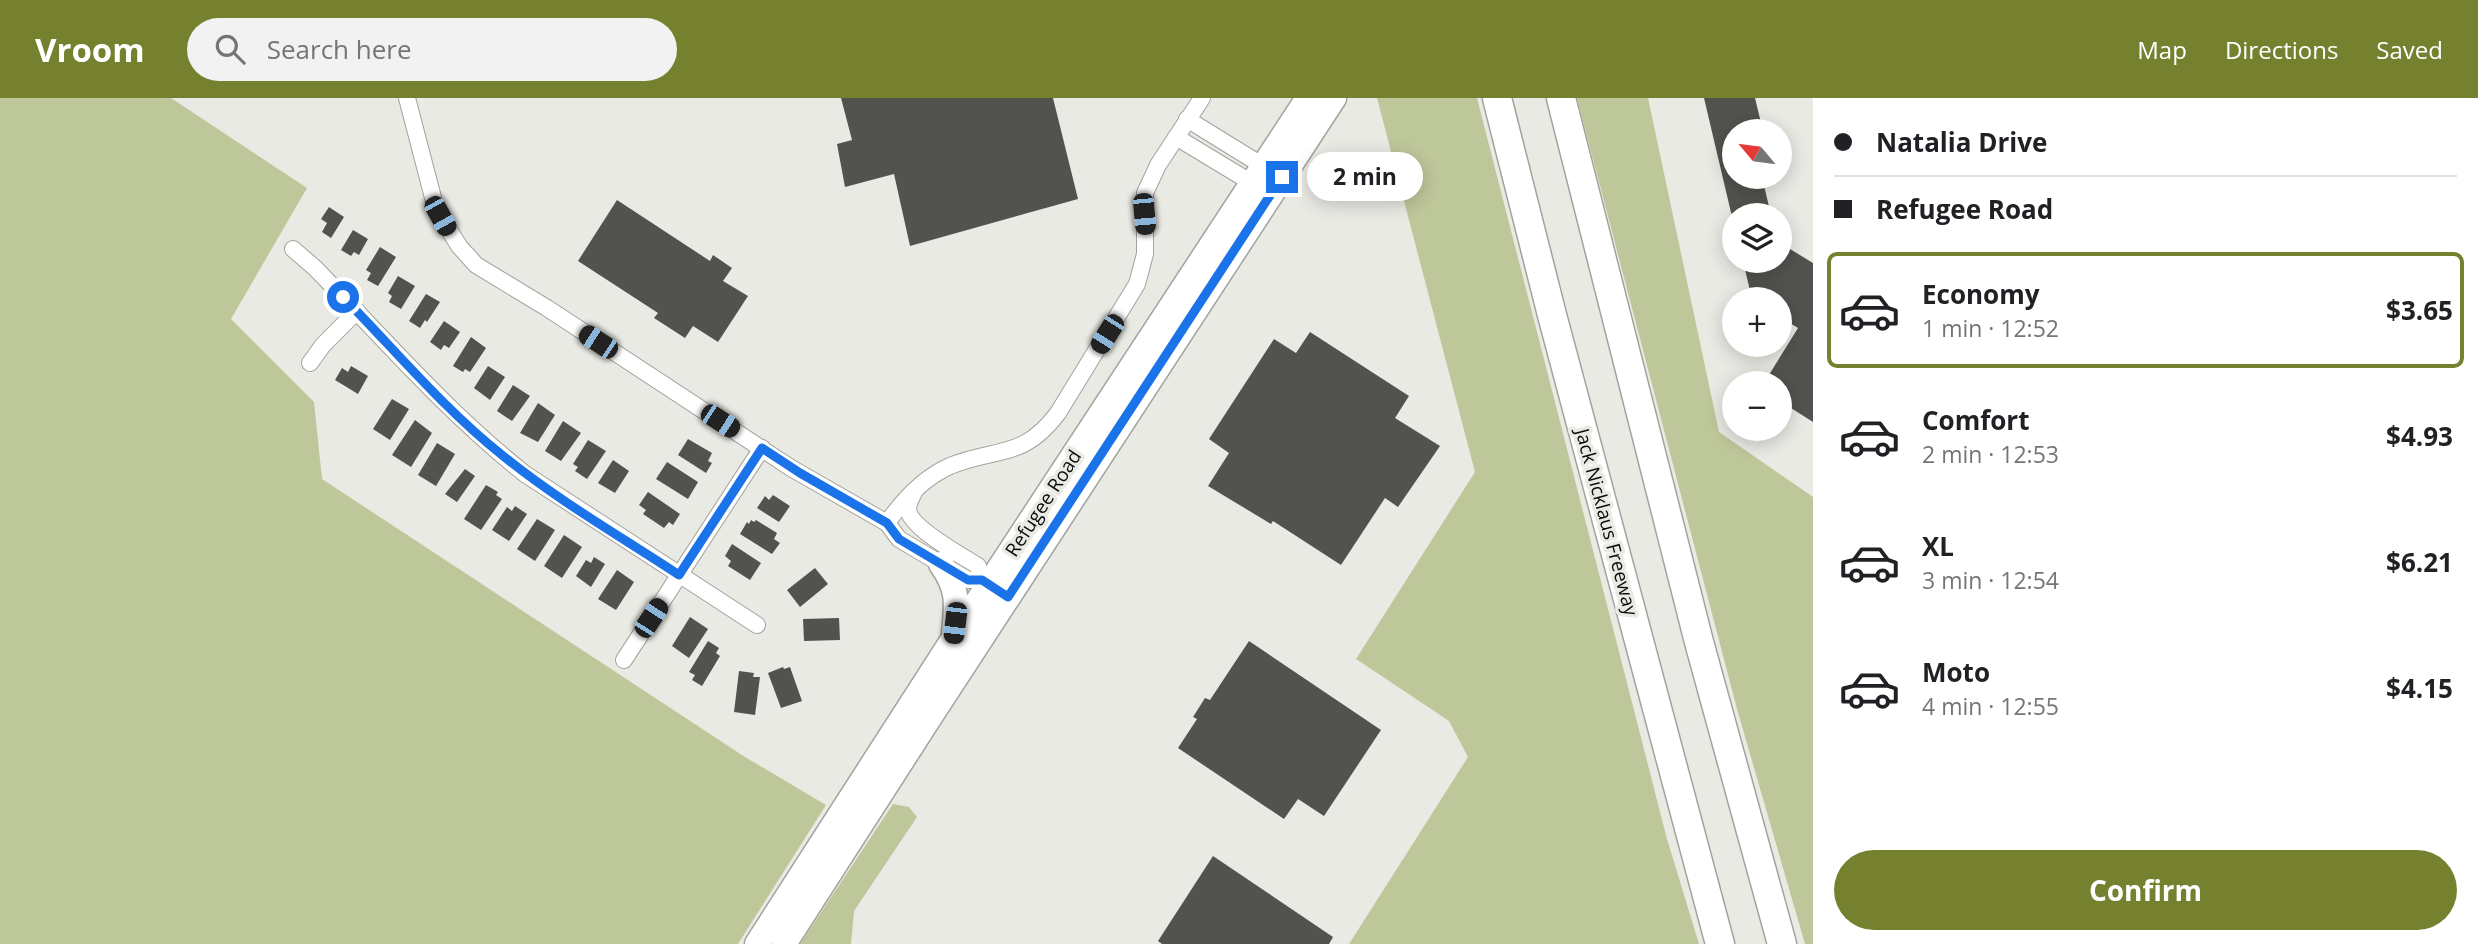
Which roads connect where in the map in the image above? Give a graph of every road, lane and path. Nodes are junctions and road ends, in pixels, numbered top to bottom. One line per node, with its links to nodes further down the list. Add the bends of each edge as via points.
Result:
1 (407, 98): 13 (street, via 436,209 471,260)
2 (1202, 98): 7 (street)
3 (1308, 98): 9 (main road, Refugee Road)
4 (1334, 98): 19 (main road, Refugee Road)
5 (1497, 98): 25 (highway, Jack Nicklaus Freeway)
6 (1561, 98): 26 (highway, via 1699,642)
7 (1188, 120): 8 (street); 9 (street)
8 (1177, 136): 9 (street); 14 (street, via 1145,192 1145,254 1137,284 1058,413 1044,430 1020,446 948,467)
9 (1258, 175): 19 (main road, Refugee Road)
10 (293, 249): 11 (street)
11 (357, 311): 12 (street); 18 (street, via 499,454)
12 (310, 363)
13 (762, 448): 15 (street); 18 (street)
14 (914, 490): 15 (street); 16 (street, via 908,509)
15 (887, 523): 16 (street); 17 (street, via 899,539)
16 (921, 530): 19 (street, via 978,566)
17 (941, 564): 19 (street, via 968,580); 21 (main road, via 954,586)
18 (679, 575): 20 (street); 22 (street)
19 (993, 587): 21 (main road, Refugee Road); 24 (main road, Refugee Road)
20 (757, 625)
21 (953, 638): 23 (main road, Refugee Road)
22 (624, 660)
23 (757, 944)
24 (784, 944)
25 (1720, 944)
26 (1782, 944)

